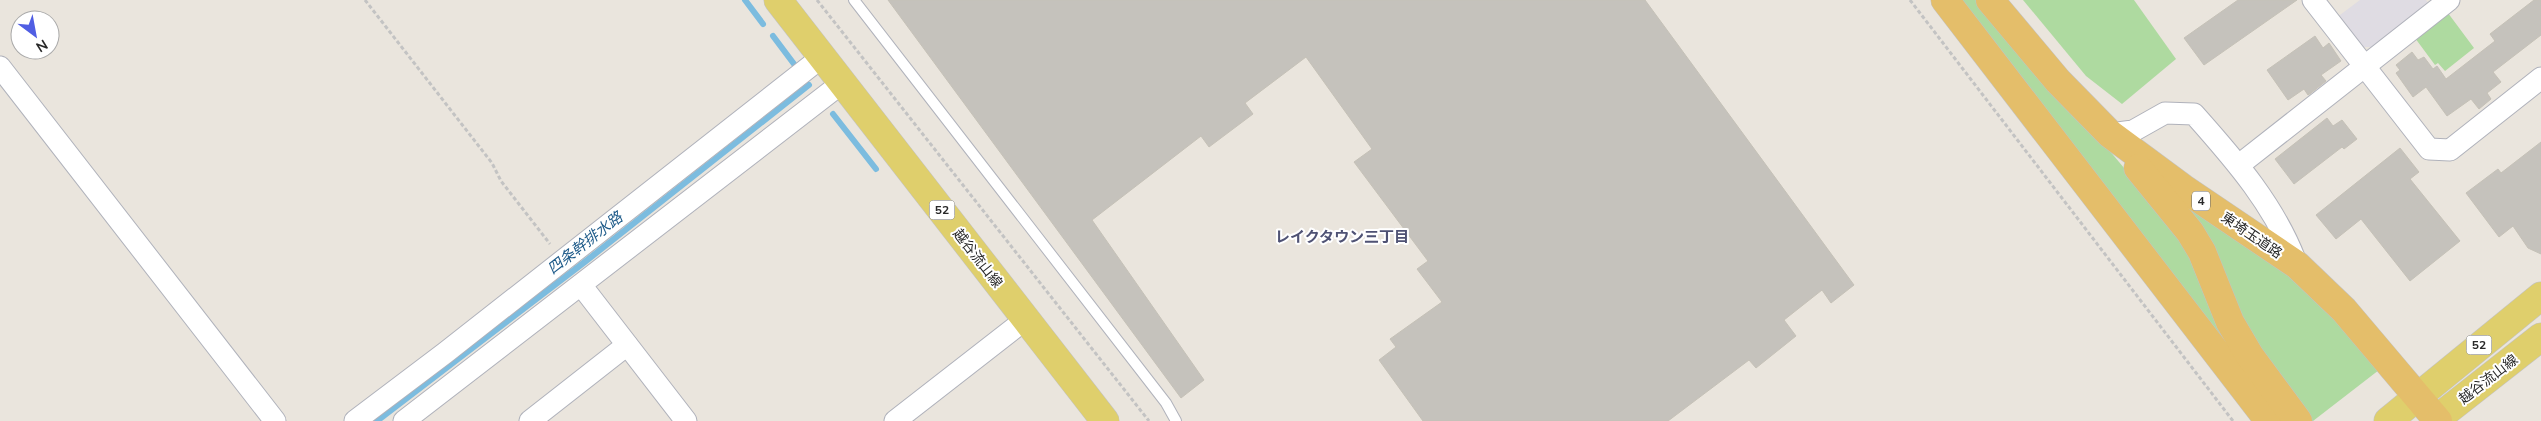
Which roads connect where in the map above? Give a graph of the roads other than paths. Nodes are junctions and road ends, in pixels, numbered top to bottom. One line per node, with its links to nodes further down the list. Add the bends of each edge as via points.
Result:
1 (778, 0): 7 (main road, 越谷流山線 / 52)
2 (854, 0): 28 (lane)
3 (1945, 0): 29 (highway)
4 (1990, 0): 12 (highway, 東埼玉道路 / 4, via 2058,81)
5 (2313, 0): 9 (street)
6 (2449, 0): 9 (street)
7 (822, 57): 11 (main road, 越谷流山線 / 52); 23 (street)
8 (0, 67): 22 (street)
9 (2363, 67): 10 (street, via 2429,149 2450,150); 13 (street)
10 (2541, 78)
11 (842, 83): 15 (street); 17 (main road, 越谷流山線 / 52)
12 (2110, 134): 13 (street, via 2133,131 2165,113 2194,114); 14 (highway, 東埼玉道路 / 4); 30 (highway, 4, via 2190,232 2202,252 2230,322 2250,356)
13 (2239, 165): 14 (street, via 2286,234)
14 (2297, 265): 20 (highway, 東埼玉道路 / 4, via 2344,310)
15 (581, 285): 19 (street); 24 (street)
16 (2541, 296): 20 (main road, 越谷流山線 / 52)
17 (1026, 320): 26 (street); 27 (main road, 越谷流山線 / 52)
18 (2541, 338): 20 (main road, 越谷流山線 / 52)
19 (627, 345): 21 (street); 25 (street)
20 (2429, 415): 31 (main road, 越谷流山線 / 52)
21 (676, 418)
22 (275, 421)
23 (355, 421)
24 (404, 421)
25 (530, 421)
26 (894, 421)
27 (1105, 421)
28 (1176, 421)
29 (2269, 421)
30 (2298, 421)
31 (2388, 421)

